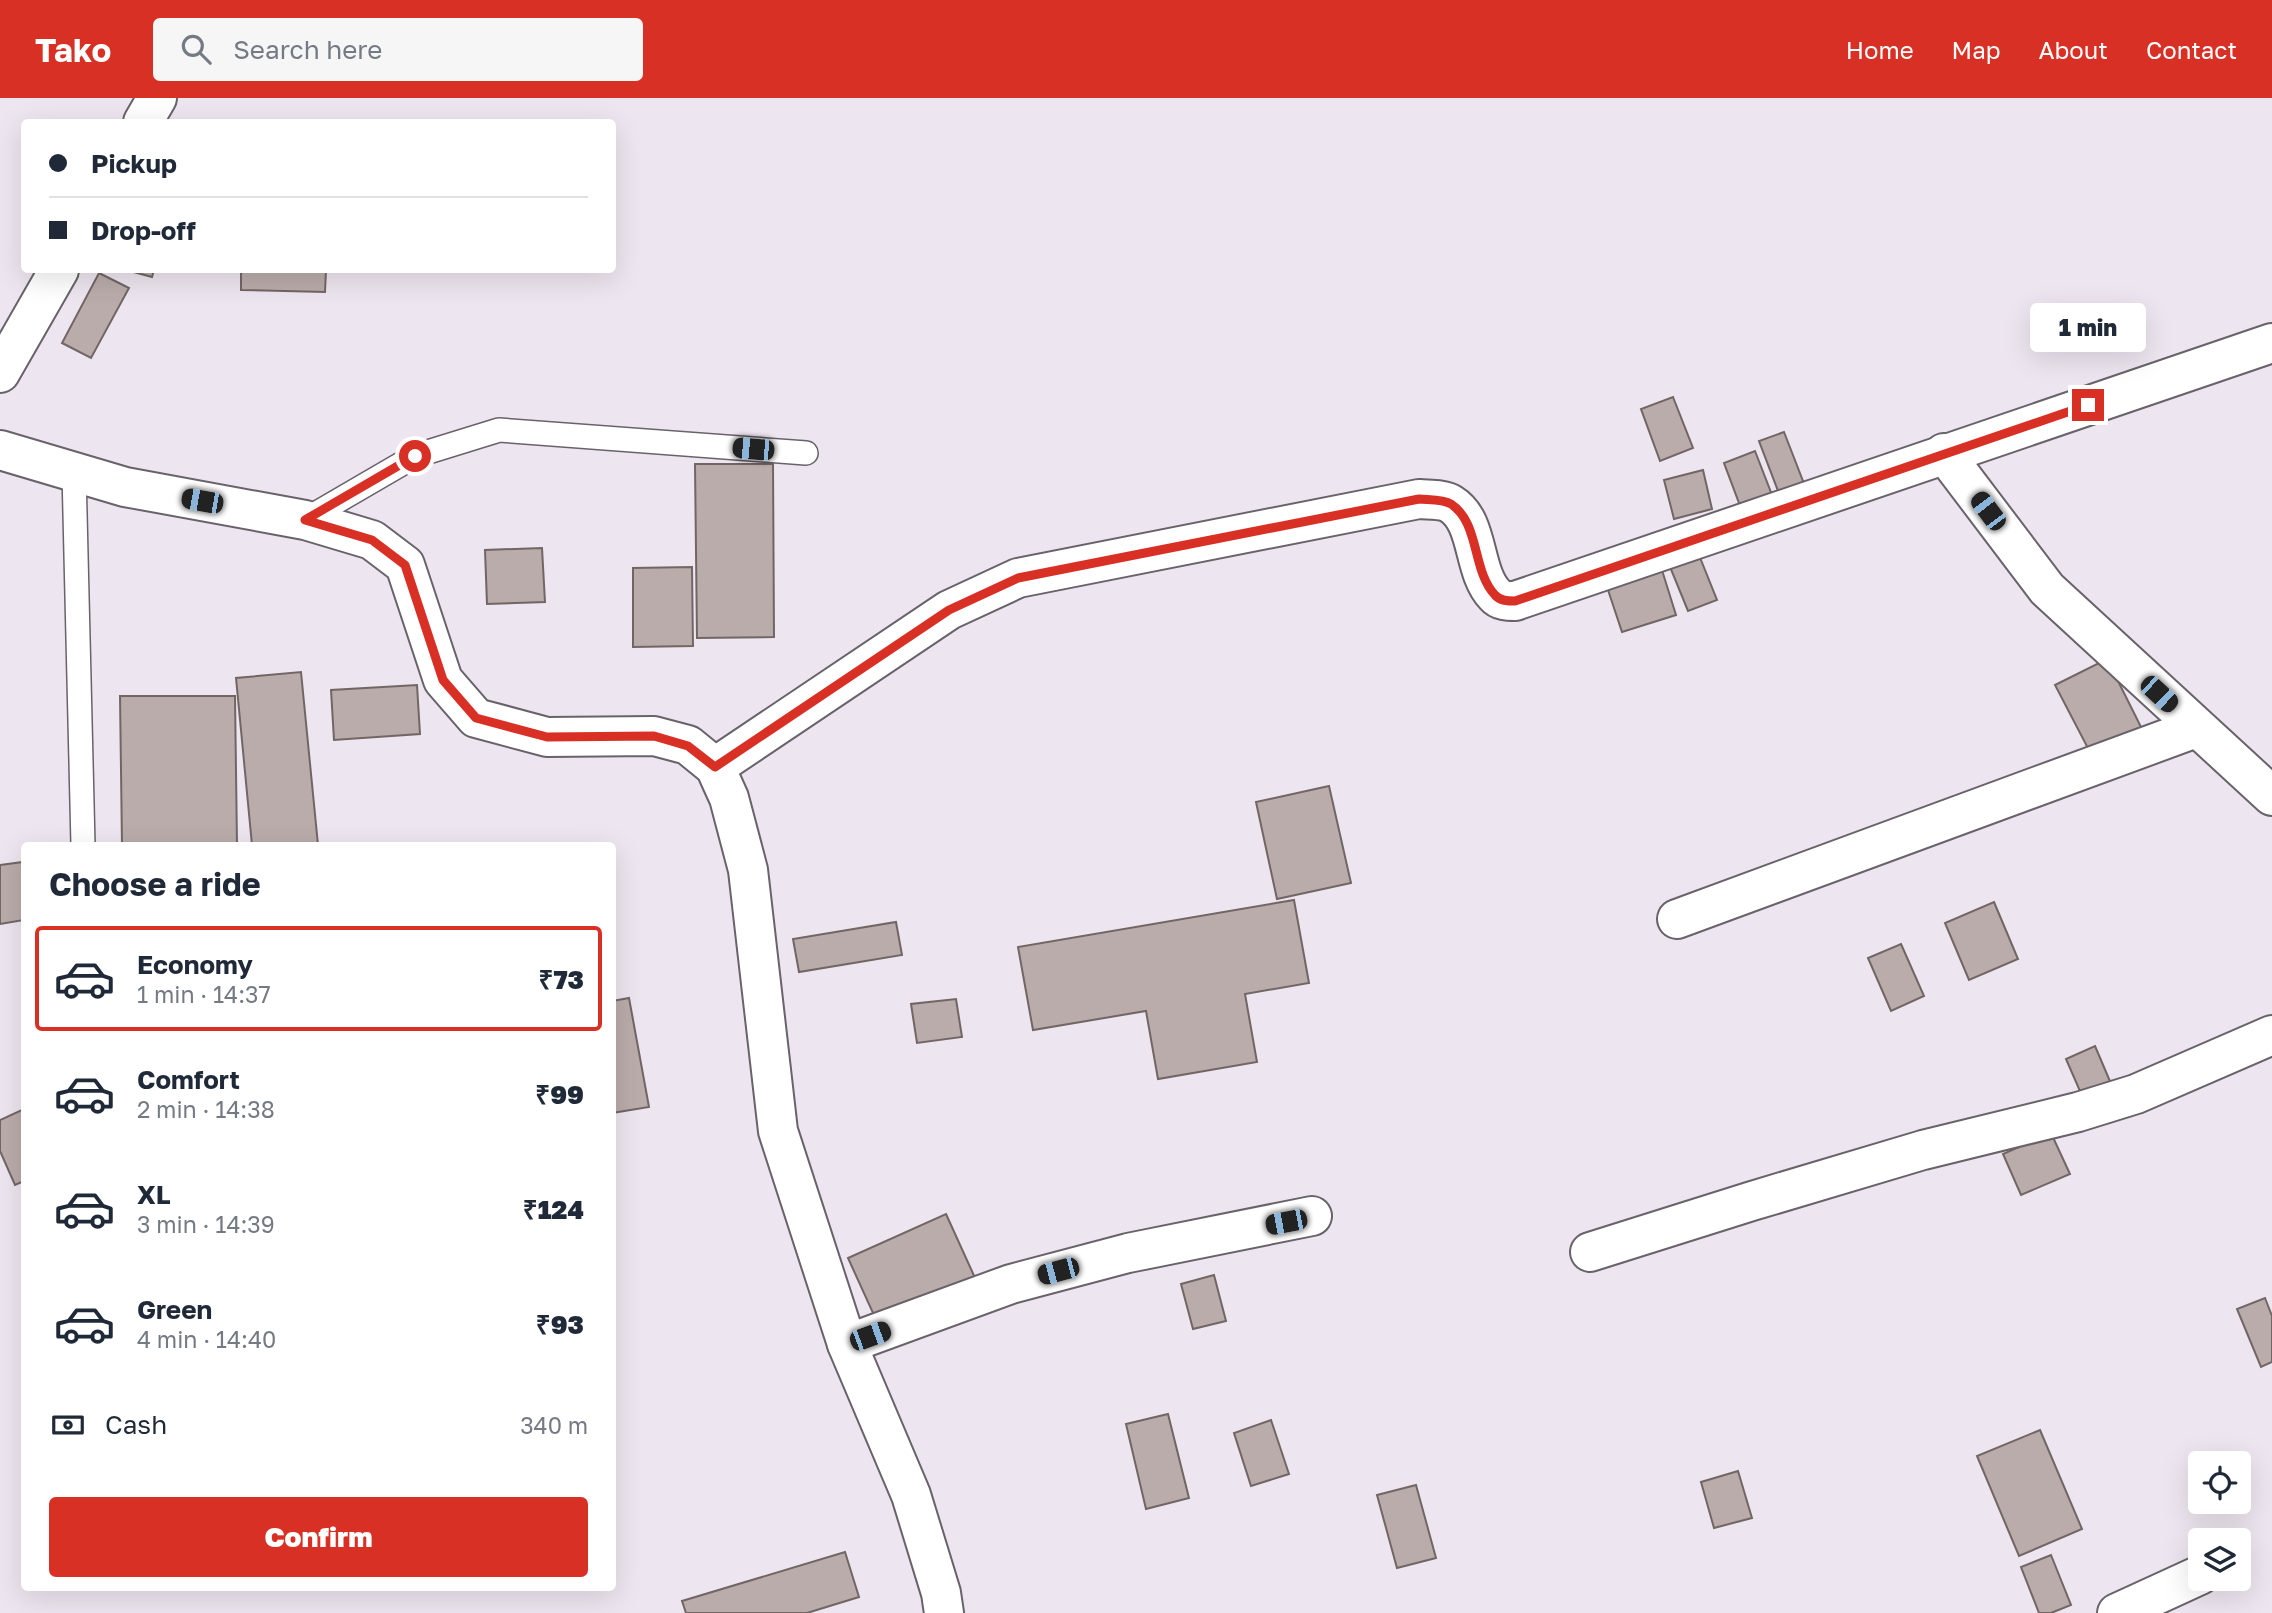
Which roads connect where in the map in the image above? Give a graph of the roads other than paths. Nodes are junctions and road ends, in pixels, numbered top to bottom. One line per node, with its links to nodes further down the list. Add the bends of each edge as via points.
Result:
1 (157, 98): 2 (street)
2 (145, 119)
3 (57, 273): 5 (street)
4 (2272, 343): 8 (street)
5 (0, 373)
6 (0, 450): 9 (street)
7 (806, 453): 10 (lane, via 499,430 415,456)
8 (1944, 453): 11 (street, via 2046,589); 12 (street, via 1515,601 1495,596 1462,513 1448,502 1419,499 1018,578 949,610)
9 (74, 472): 10 (street, via 125,487); 14 (lane)
10 (305, 520): 12 (street, via 372,540 405,565 443,680 476,718 547,737 654,736 688,746)
11 (2196, 728): 13 (street); 15 (street)
12 (715, 767): 19 (street, via 729,798 748,870 778,1131)
13 (2272, 796)
14 (83, 842)
15 (1677, 919)
16 (2272, 1035): 18 (street, via 2136,1094 1923,1150)
17 (1312, 1216): 19 (street, via 1128,1252 1011,1284)
18 (1590, 1252)
19 (847, 1344): 21 (street, via 911,1494)
20 (2188, 1580): 22 (street)
21 (944, 1613)
22 (2117, 1613)

